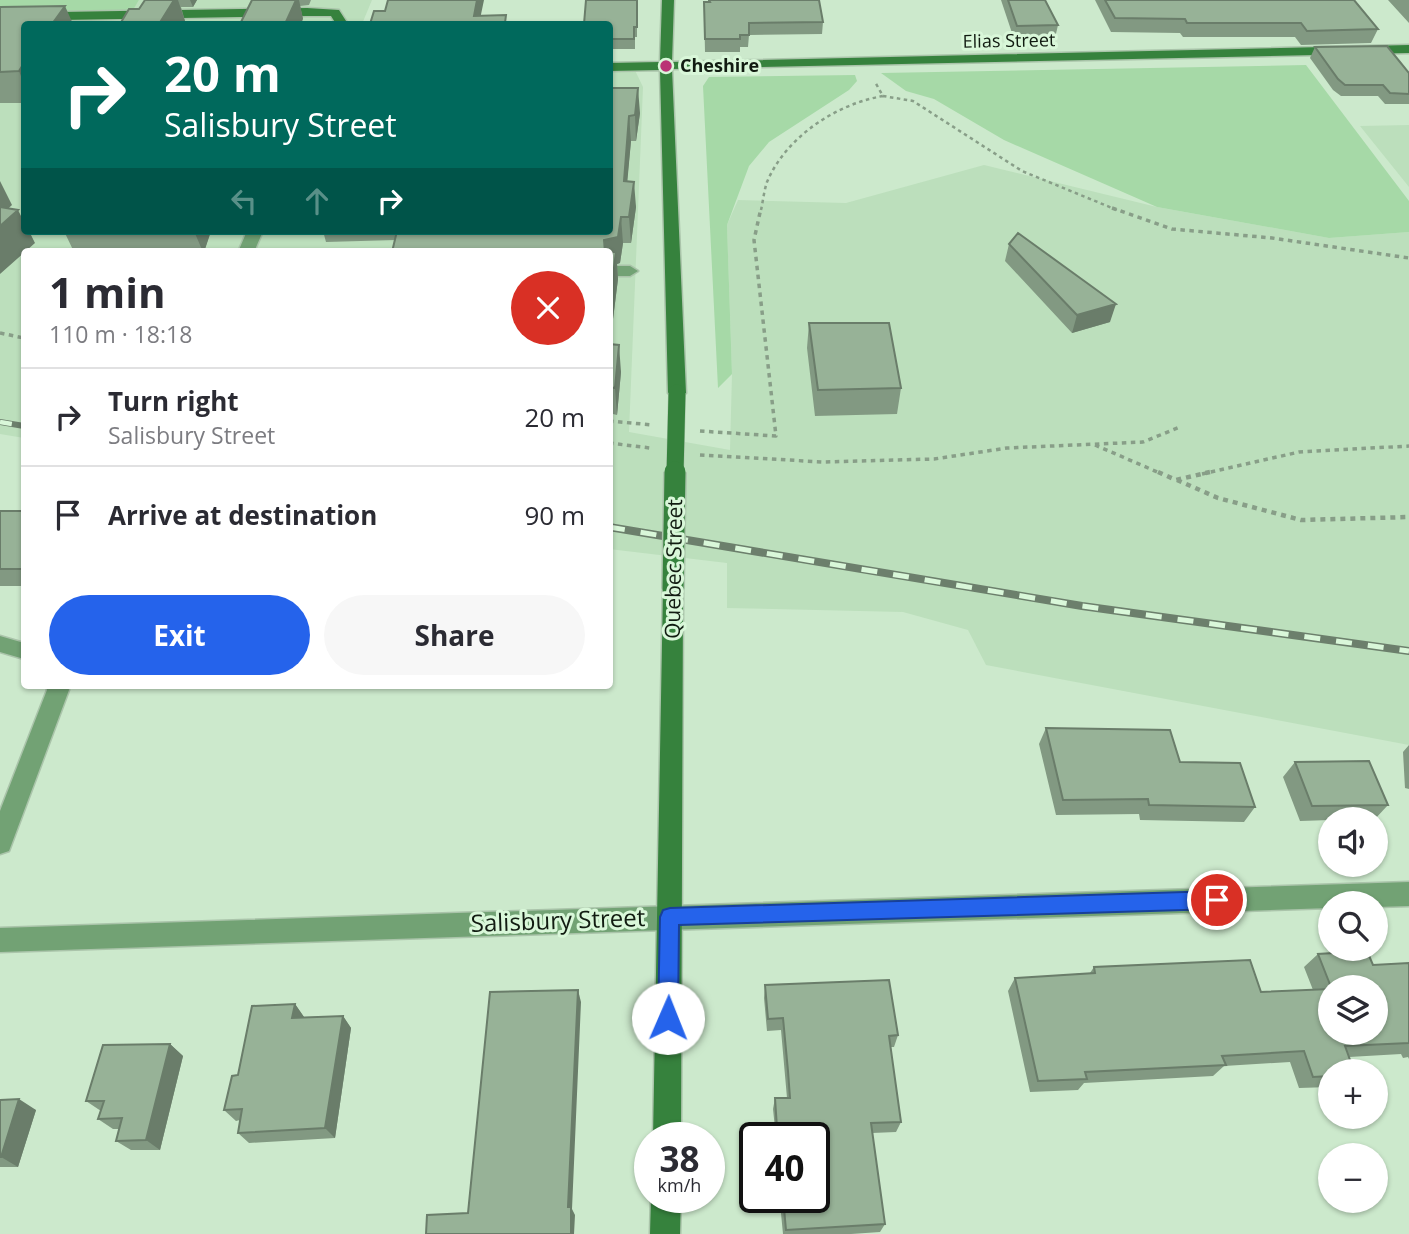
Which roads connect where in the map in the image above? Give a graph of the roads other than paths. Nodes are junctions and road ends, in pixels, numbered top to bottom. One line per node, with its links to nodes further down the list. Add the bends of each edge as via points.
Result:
1 (668, 0): 5 (street, Quebec Street)
2 (0, 17): 3 (street)
3 (339, 19)
4 (1409, 49): 5 (street, Elias Street)
5 (666, 66): 6 (street, Elias Street); 14 (street, Quebec Street, bridge, via 677,393)
6 (613, 67)
7 (613, 271): 8 (street)
8 (630, 271)
9 (0, 644): 10 (street)
10 (21, 650)
11 (58, 689): 12 (street)
12 (0, 843)
13 (1409, 894): 14 (street, Salisbury Street)
14 (670, 917): 15 (street, Salisbury Street); 16 (street, Quebec Street)
15 (0, 940)
16 (667, 1122)
17 (666, 1213): 18 (street)
18 (665, 1234)

